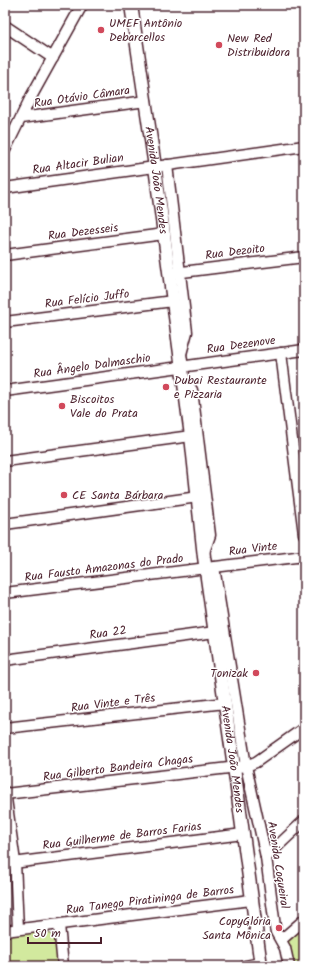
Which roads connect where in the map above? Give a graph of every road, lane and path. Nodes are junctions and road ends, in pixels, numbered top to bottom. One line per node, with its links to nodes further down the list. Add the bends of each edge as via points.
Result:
1 (82, 5): 4 (street)
2 (131, 5): 5 (main road, Avenida João Mendes)
3 (5, 26): 4 (street)
4 (53, 58): 6 (street)
5 (146, 101): 6 (street, Rua Otávio Câmara); 9 (main road, Avenida João Mendes)
6 (21, 118): 8 (street)
7 (304, 146): 9 (street, Rua Altacir Bulian)
8 (5, 150)
9 (161, 166): 10 (street, Rua Altacir Bulian); 11 (main road, Avenida João Mendes); 14 (street, Avenida João Mendes)
10 (5, 188)
11 (164, 234): 12 (street, Rua Dezesseis); 14 (main road, Avenida João Mendes)
12 (5, 255)
13 (304, 257): 14 (street, Rua Dezoito)
14 (175, 272): 15 (main road, Avenida João Mendes); 19 (street, Avenida João Mendes, via 188,332)
15 (173, 301): 16 (street, Rua Felício Juffo); 19 (main road, Avenida João Mendes)
16 (5, 322)
17 (304, 350): 18 (street, Rua Dezenove)
18 (281, 353): 19 (street, Rua Dezenove); 25 (street)
19 (182, 366): 20 (street, Rua Ângelo Dalmaschio); 21 (main road, Avenida João Mendes); 26 (street, Avenida João Mendes, via 192,390 210,535)
20 (5, 391)
21 (191, 436): 22 (street); 23 (main road, Avenida João Mendes)
22 (5, 461)
23 (198, 497): 24 (street); 26 (main road, Avenida João Mendes)
24 (5, 524)
25 (304, 534)
26 (203, 553): 28 (main road, Avenida João Mendes)
27 (304, 556): 28 (street, Rua Vinte)
28 (210, 567): 29 (street, Rua Fausto Amazonas do Prado); 30 (main road, Avenida João Mendes); 35 (street, Avenida João Mendes)
29 (5, 593)
30 (215, 632): 31 (street, Rua 22); 32 (main road, Avenida João Mendes)
31 (5, 660)
32 (225, 703): 33 (street, Rua Vinte e Três); 35 (main road, Avenida João Mendes)
33 (5, 728)
34 (304, 728): 35 (street, via 256,762)
35 (240, 767): 36 (street, Rua Gilberto Bandeira Chagas); 38 (main road, Avenida João Mendes); 39 (street, Avenida Coqueiral)
36 (5, 793): 40 (street)
37 (304, 821): 39 (street)
38 (243, 834): 40 (street, Rua Guilherme de Barros Farias); 41 (main road, Avenida João Mendes)
39 (266, 857): 46 (street, Avenida Coqueiral, via 275,927)
40 (10, 863): 44 (street)
41 (251, 900): 43 (street, Rua Tanego Piratininga de Barros); 47 (main road, Avenida João Mendes)
42 (304, 920): 46 (street)
43 (59, 925): 44 (street, Rua Tanego Piratininga de Barros); 48 (street)
44 (18, 930): 45 (street, Rua Tanego Piratininga de Barros)
45 (5, 931)
46 (281, 940): 50 (street, Avenida Coqueiral)
47 (260, 964): 49 (street)
48 (63, 966)
49 (245, 966)
50 (289, 966)

